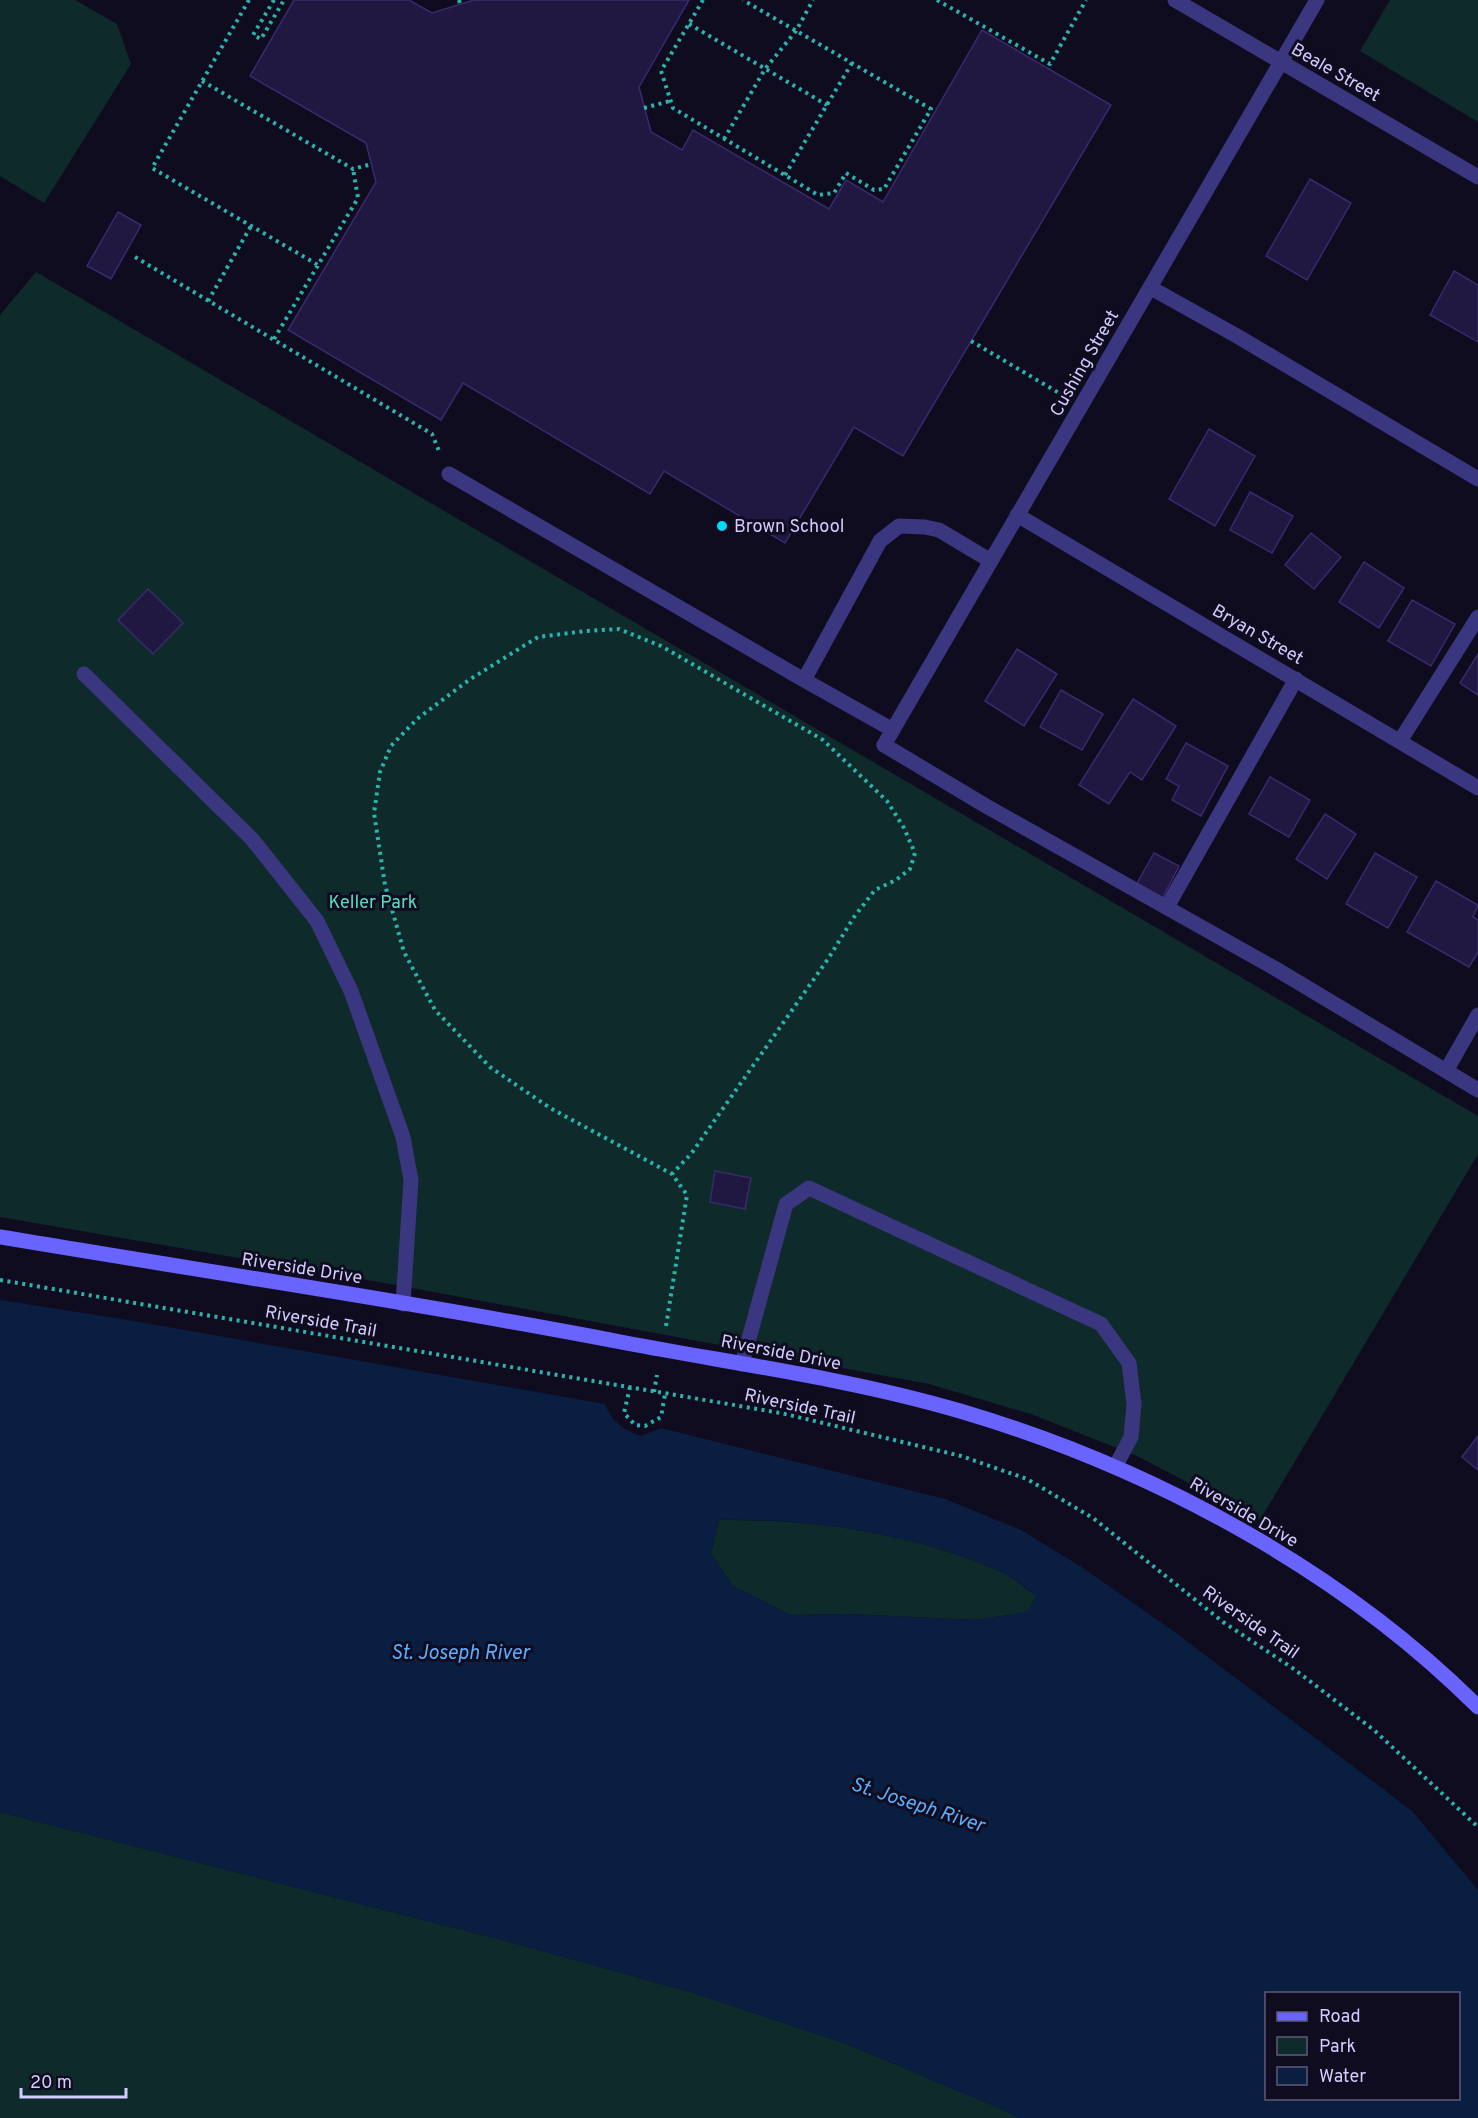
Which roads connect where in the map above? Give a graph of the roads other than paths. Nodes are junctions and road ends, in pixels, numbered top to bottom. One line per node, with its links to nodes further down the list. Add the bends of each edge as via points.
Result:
1 (1174, 0): 3 (street, Beale Street)
2 (1317, 0): 3 (street, Cushing Street)
3 (1281, 62): 4 (street, Beale Street); 5 (street, Cushing Street)
4 (1478, 177)
5 (1150, 288): 7 (street); 8 (street, Cushing Street)
6 (449, 474): 13 (street)
7 (1478, 479)
8 (1017, 514): 9 (street, Cushing Street); 12 (street, Bryan Street)
9 (991, 561): 13 (street, via 939,530 899,526 880,541); 14 (street, Cushing Street)
10 (1478, 617): 15 (street)
11 (84, 674): 22 (street, via 252,839 317,921 351,991 403,1137 411,1180)
12 (1296, 679): 15 (street, Bryan Street); 17 (street)
13 (804, 680): 14 (street)
14 (893, 730): 17 (street, Cushing Street, via 884,745)
15 (1400, 741): 16 (street, Bryan Street)
16 (1478, 788)
17 (1167, 907): 19 (street)
18 (1478, 1015): 19 (street)
19 (1446, 1071): 20 (street)
20 (1478, 1090)
21 (0, 1237): 22 (street, Riverside Drive)
22 (403, 1304): 23 (street, Riverside Drive)
23 (742, 1364): 24 (street, Riverside Drive, via 869,1388 957,1410); 24 (street, via 786,1204 809,1188 1101,1324 1129,1363 1134,1404 1131,1437)
24 (1115, 1467): 25 (street, Riverside Drive, via 1252,1536 1324,1582 1388,1628)
25 (1478, 1707)

